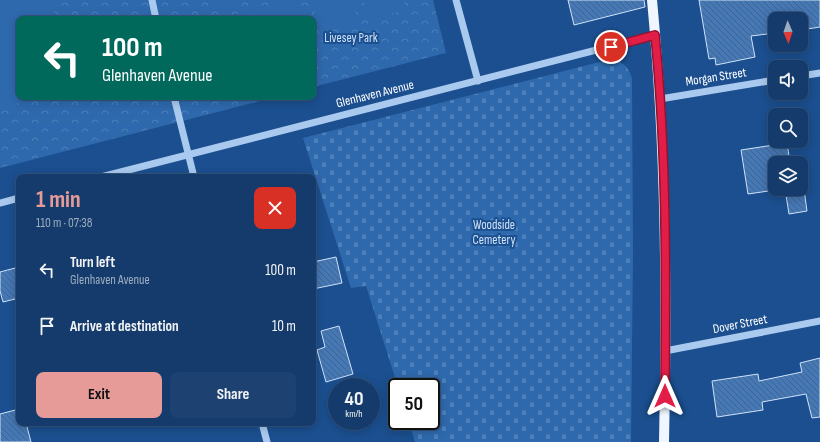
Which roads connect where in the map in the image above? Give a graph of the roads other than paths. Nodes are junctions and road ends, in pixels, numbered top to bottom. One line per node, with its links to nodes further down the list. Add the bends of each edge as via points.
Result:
1 (152, 0): 4 (street)
2 (456, 0): 8 (street)
3 (652, 0): 5 (main road)
4 (155, 16)
5 (655, 35): 8 (street, Glenhaven Avenue); 10 (main road)
6 (820, 73): 7 (street)
7 (808, 75)
8 (478, 81): 12 (street, Glenhaven Avenue)
9 (768, 81): 10 (street, Morgan Street)
10 (660, 99): 18 (main road)
11 (175, 100): 12 (street)
12 (188, 155): 13 (street, Glenhaven Avenue); 14 (street)
13 (113, 174)
14 (193, 174)
15 (16, 199): 16 (street)
16 (0, 203)
17 (820, 321): 18 (street, Dover Street)
18 (665, 351): 21 (main road)
19 (263, 426): 20 (street)
20 (267, 442)
21 (664, 442)

